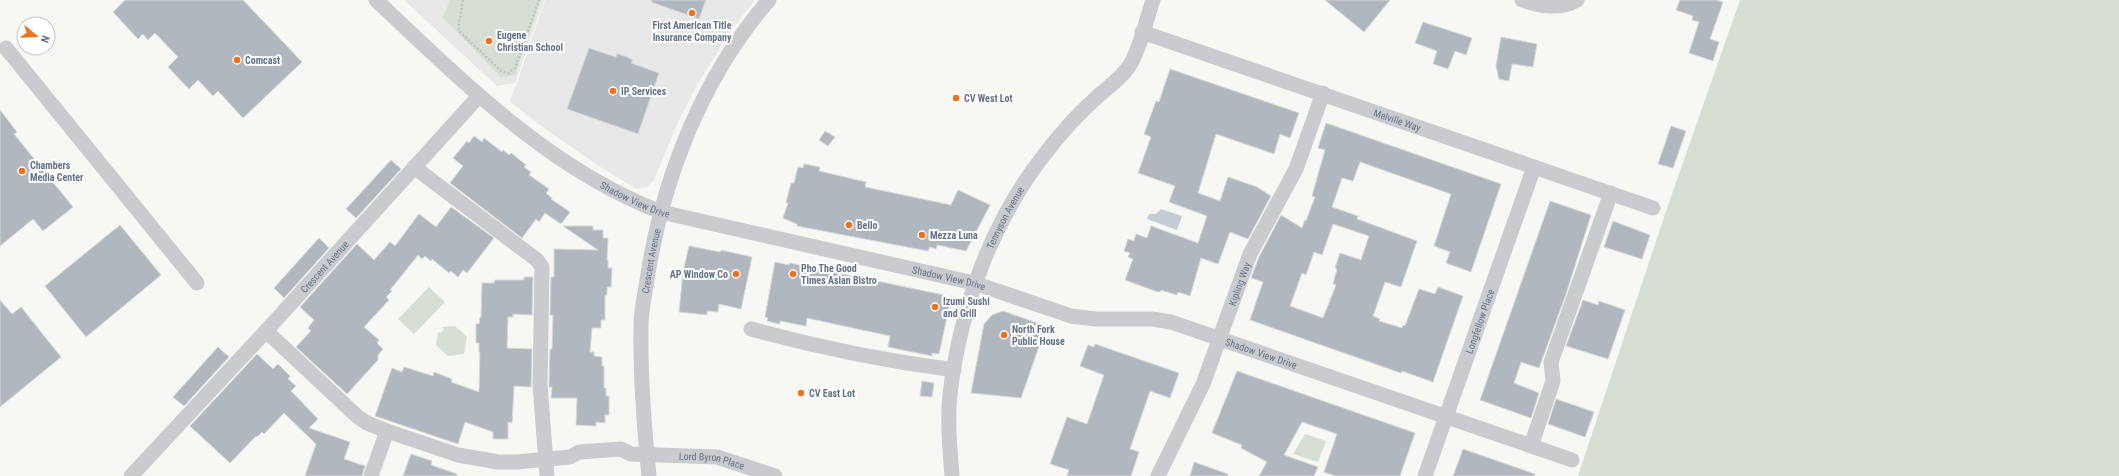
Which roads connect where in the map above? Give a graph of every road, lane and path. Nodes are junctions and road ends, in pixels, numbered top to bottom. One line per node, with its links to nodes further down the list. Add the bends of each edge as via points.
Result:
1 (376, 0): 11 (street, Shadow View Drive)
2 (463, 0): 3 (path, via 460,31 501,71 509,73 515,68)
3 (539, 0)
4 (769, 0): 16 (street, Crescent Avenue, via 746,29 714,80 678,158)
5 (1153, 0): 8 (street, Tennyson Avenue)
6 (1522, 0): 7 (street, via 1546,6)
7 (1577, 0)
8 (1142, 32): 10 (street, Melville Way); 18 (street, Tennyson Avenue, via 1133,58 1124,73 1068,126 1028,178 993,239)
9 (2, 47): 17 (street)
10 (1323, 93): 12 (street, Melville Way); 21 (street, Kipling Way, via 1293,175 1250,254)
11 (479, 96): 13 (street, Crescent Avenue); 16 (street, Shadow View Drive, via 583,172 636,202)
12 (1534, 166): 14 (street, Melville Way); 23 (street, Longfellow Place)
13 (414, 167): 20 (street, Crescent Avenue); 27 (street, via 537,260 542,267 540,385)
14 (1611, 193): 15 (street, Melville Way); 25 (street, via 1551,362 1553,381)
15 (1653, 208)
16 (661, 212): 18 (street, Shadow View Drive); 26 (street, Crescent Avenue, via 649,267 641,323 642,393)
17 (197, 283)
18 (974, 283): 21 (street, Shadow View Drive, via 1071,316 1163,320); 22 (street, Tennyson Avenue)
19 (751, 329): 22 (street, via 836,349)
20 (266, 331): 24 (street, via 358,417); 29 (street, Crescent Avenue)
21 (1220, 338): 23 (street, Shadow View Drive); 35 (street, Kipling Way, via 1196,401)
22 (954, 370): 34 (street, Tennyson Avenue, via 949,433)
23 (1446, 416): 25 (street, Shadow View Drive); 36 (street, Longfellow Place)
24 (387, 431): 27 (street, via 469,458 516,462); 30 (street)
25 (1531, 446): 28 (street, Shadow View Drive)
26 (647, 453): 27 (street, via 630,454 621,449 579,452 570,457); 32 (street, Crescent Avenue); 33 (street, Lord Byron Place, via 718,457)
27 (546, 460): 31 (street)
28 (1572, 460)
29 (131, 476)
30 (371, 476)
31 (547, 476)
32 (649, 476)
33 (775, 476)
34 (952, 476)
35 (1158, 476)
36 (1426, 476)

